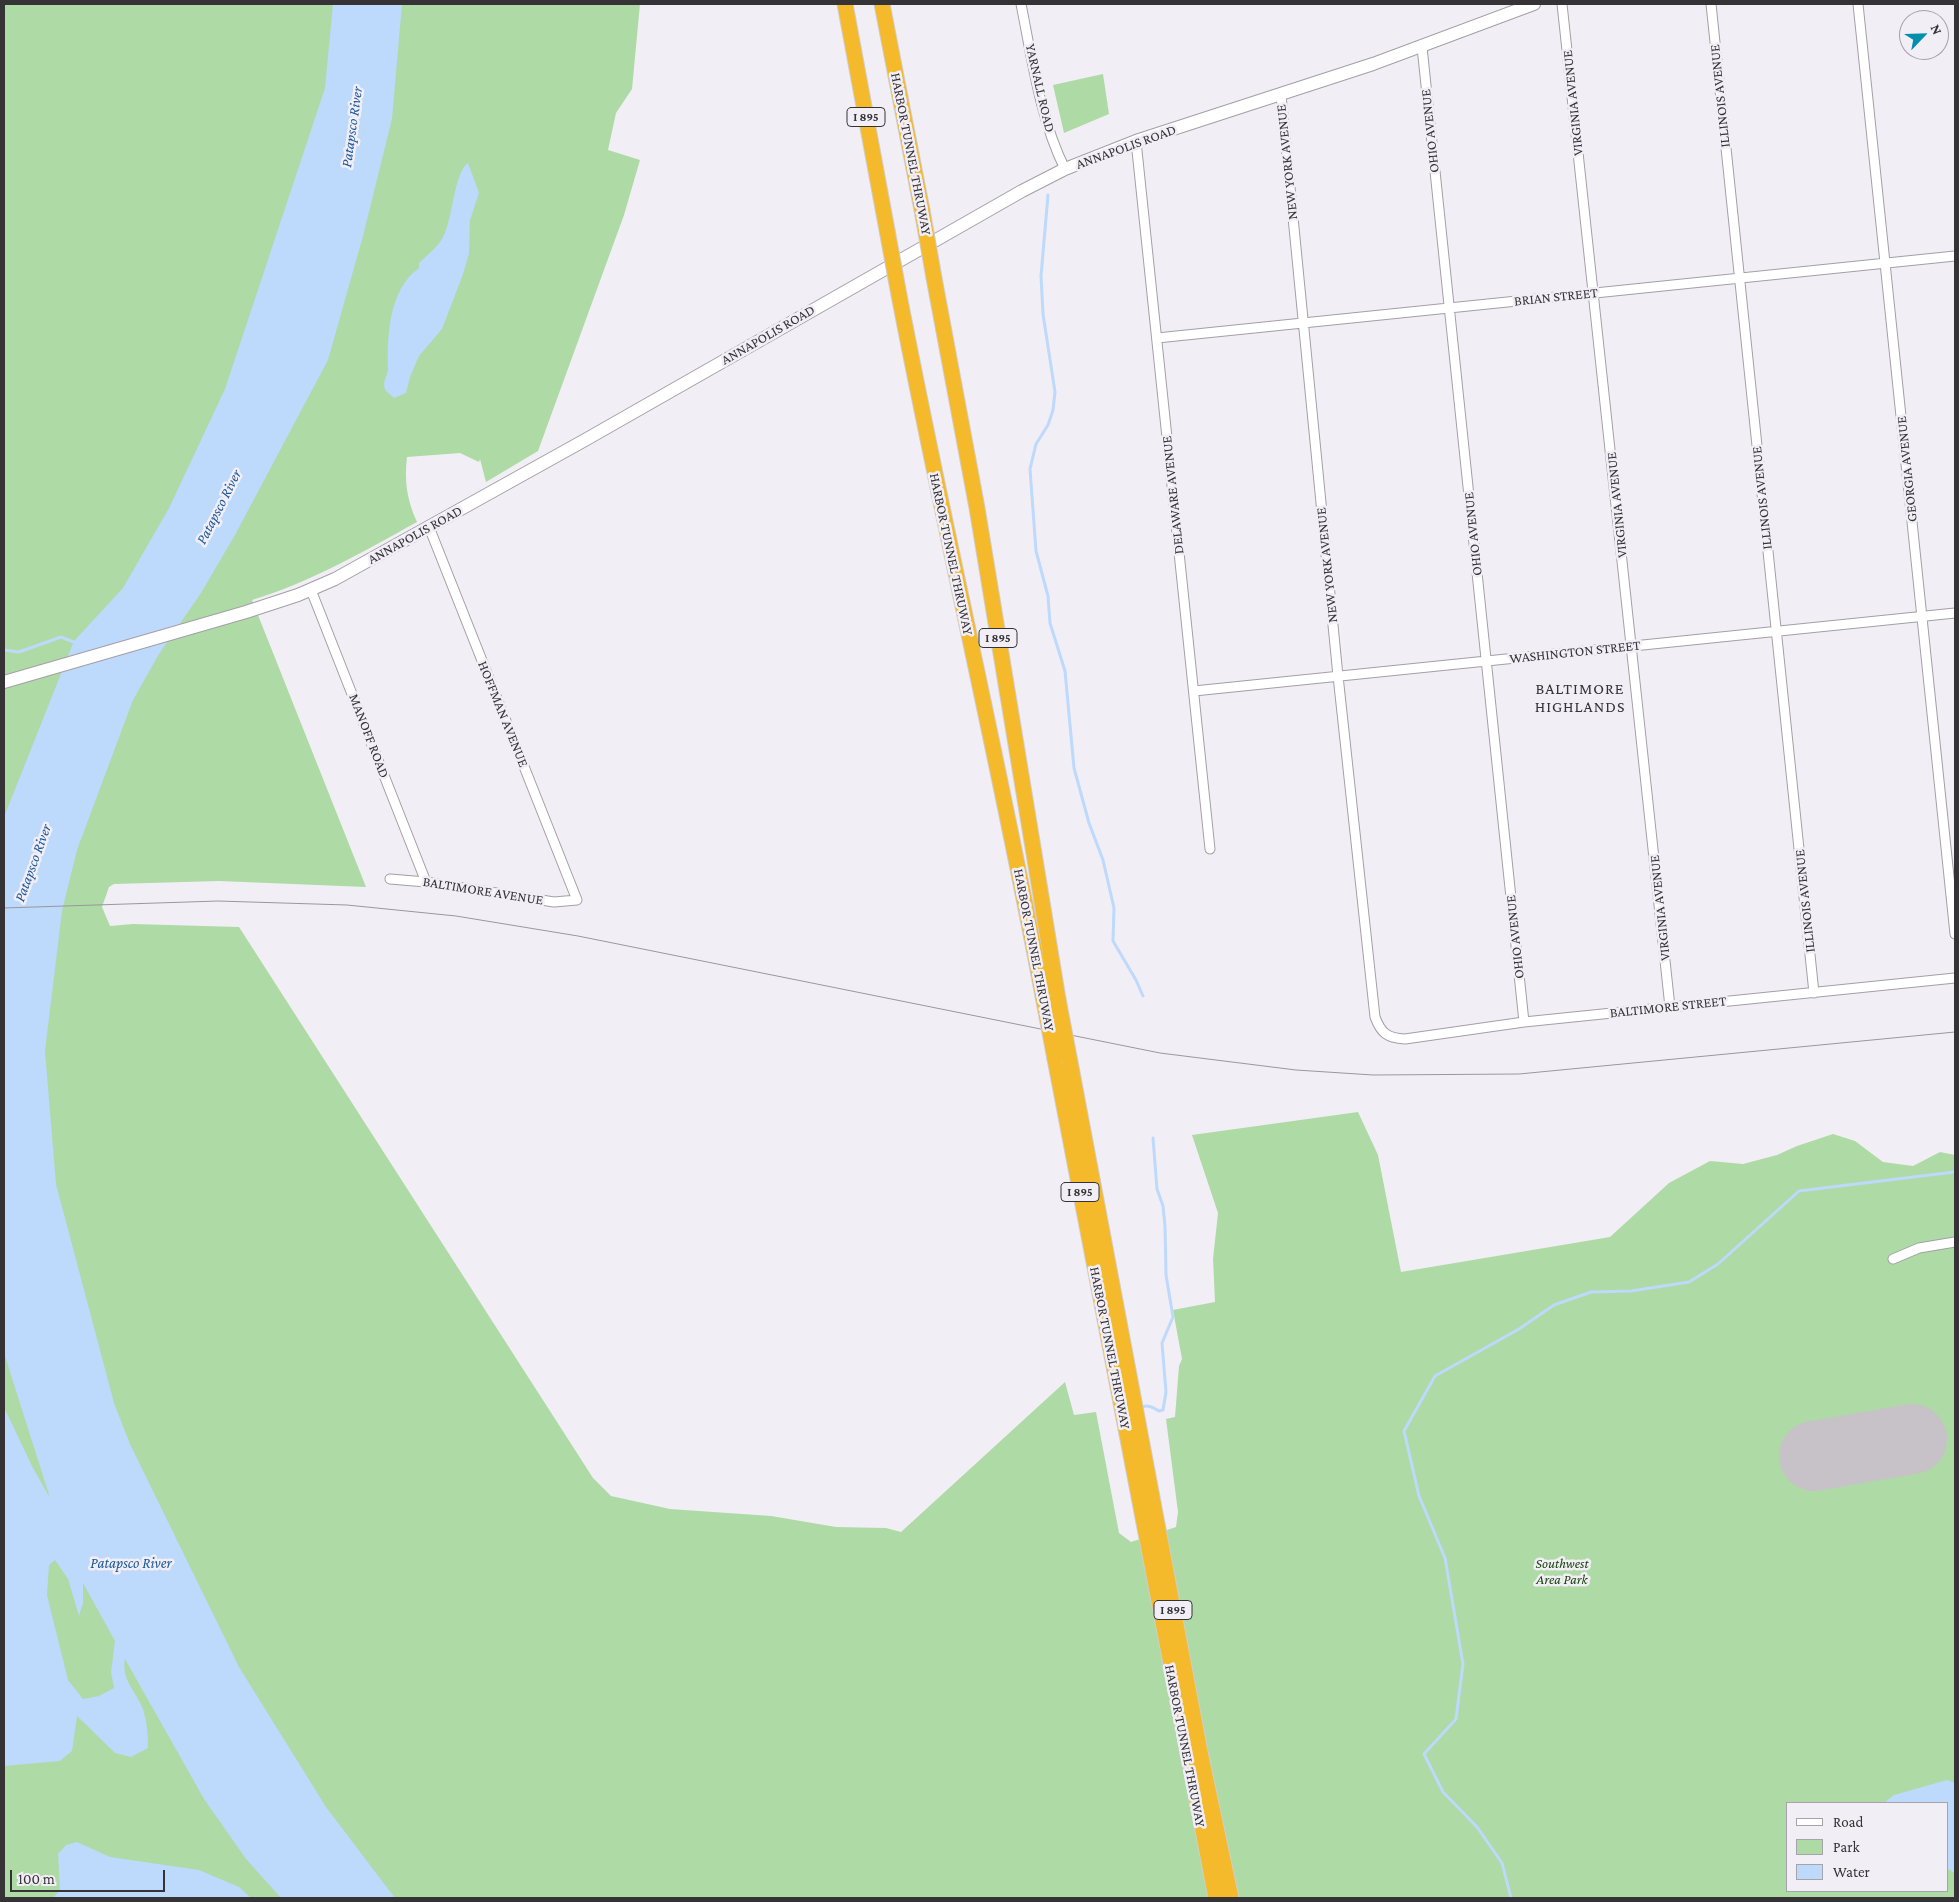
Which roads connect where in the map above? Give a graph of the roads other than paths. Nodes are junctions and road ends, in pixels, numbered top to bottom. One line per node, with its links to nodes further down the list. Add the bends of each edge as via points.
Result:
1 (845, 4): 39 (highway, HARBOR TUNNEL THRUWAY / I 895, bridge, via 938,492 1043,996)
2 (882, 4): 39 (highway, HARBOR TUNNEL THRUWAY / I 895, bridge, via 975,498 1058,999)
3 (1021, 4): 11 (street, YARNALL ROAD, via 1046,117 1055,148)
4 (1534, 4): 8 (main road, ANNAPOLIS ROAD)
5 (1562, 4): 15 (street, VIRGINIA AVENUE)
6 (1711, 4): 14 (street, ILLINOIS AVENUE)
7 (1858, 4): 13 (street, GEORGIA AVENUE)
8 (1422, 47): 9 (main road, ANNAPOLIS ROAD); 16 (street, OHIO AVENUE)
9 (1281, 95): 10 (main road, ANNAPOLIS ROAD); 17 (street, NEW YORK AVENUE)
10 (1136, 141): 11 (main road, ANNAPOLIS ROAD); 18 (street, DELAWARE AVENUE)
11 (1066, 169): 19 (main road, ANNAPOLIS ROAD, via 979,215)
12 (1955, 256): 13 (street, BRIAN STREET)
13 (1885, 264): 14 (street, BRIAN STREET); 22 (street, GEORGIA AVENUE)
14 (1739, 278): 15 (street, BRIAN STREET); 23 (street, ILLINOIS AVENUE)
15 (1595, 293): 16 (street, BRIAN STREET); 24 (street, VIRGINIA AVENUE)
16 (1449, 308): 17 (street, BRIAN STREET); 25 (street, OHIO AVENUE)
17 (1303, 323): 18 (street, BRIAN STREET); 26 (street, NEW YORK AVENUE)
18 (1157, 338): 28 (street, DELAWARE AVENUE)
19 (429, 528): 20 (main road, ANNAPOLIS ROAD); 32 (street, HOFFMAN AVENUE)
20 (311, 590): 27 (main road, ANNAPOLIS ROAD); 31 (street, MANOFF ROAD)
21 (1955, 613): 22 (street, WASHINGTON STREET)
22 (1922, 616): 23 (street, WASHINGTON STREET); 33 (street, GEORGIA AVENUE)
23 (1776, 631): 24 (street, WASHINGTON STREET); 35 (street, ILLINOIS AVENUE)
24 (1632, 646): 25 (street, WASHINGTON STREET); 36 (street, VIRGINIA AVENUE)
25 (1486, 661): 26 (street, WASHINGTON STREET); 37 (street, OHIO AVENUE)
26 (1338, 676): 28 (street, WASHINGTON STREET); 38 (street, NEW YORK AVENUE, via 1375,1017)
27 (7, 681)
28 (1194, 691): 29 (street, DELAWARE AVENUE)
29 (1210, 849)
30 (390, 879): 31 (street, BALTIMORE AVENUE)
31 (426, 882): 32 (street, BALTIMORE AVENUE, via 554,902)
32 (576, 900)
33 (1955, 934)
34 (1955, 978): 35 (street, BALTIMORE STREET)
35 (1814, 993): 36 (street, BALTIMORE STREET)
36 (1670, 1007): 37 (street, BALTIMORE STREET)
37 (1524, 1022): 38 (street, BALTIMORE STREET, via 1405,1039 1388,1037)
38 (1383, 1033)
39 (1063, 1060): 42 (highway, HARBOR TUNNEL THRUWAY / I 895)
40 (1955, 1242): 41 (street, via 1918,1248)
41 (1893, 1259)
42 (1112, 1323): 43 (highway, HARBOR TUNNEL THRUWAY / I 895); 44 (highway, HARBOR TUNNEL THRUWAY / I 895)
43 (1216, 1898)
44 (1231, 1898)

